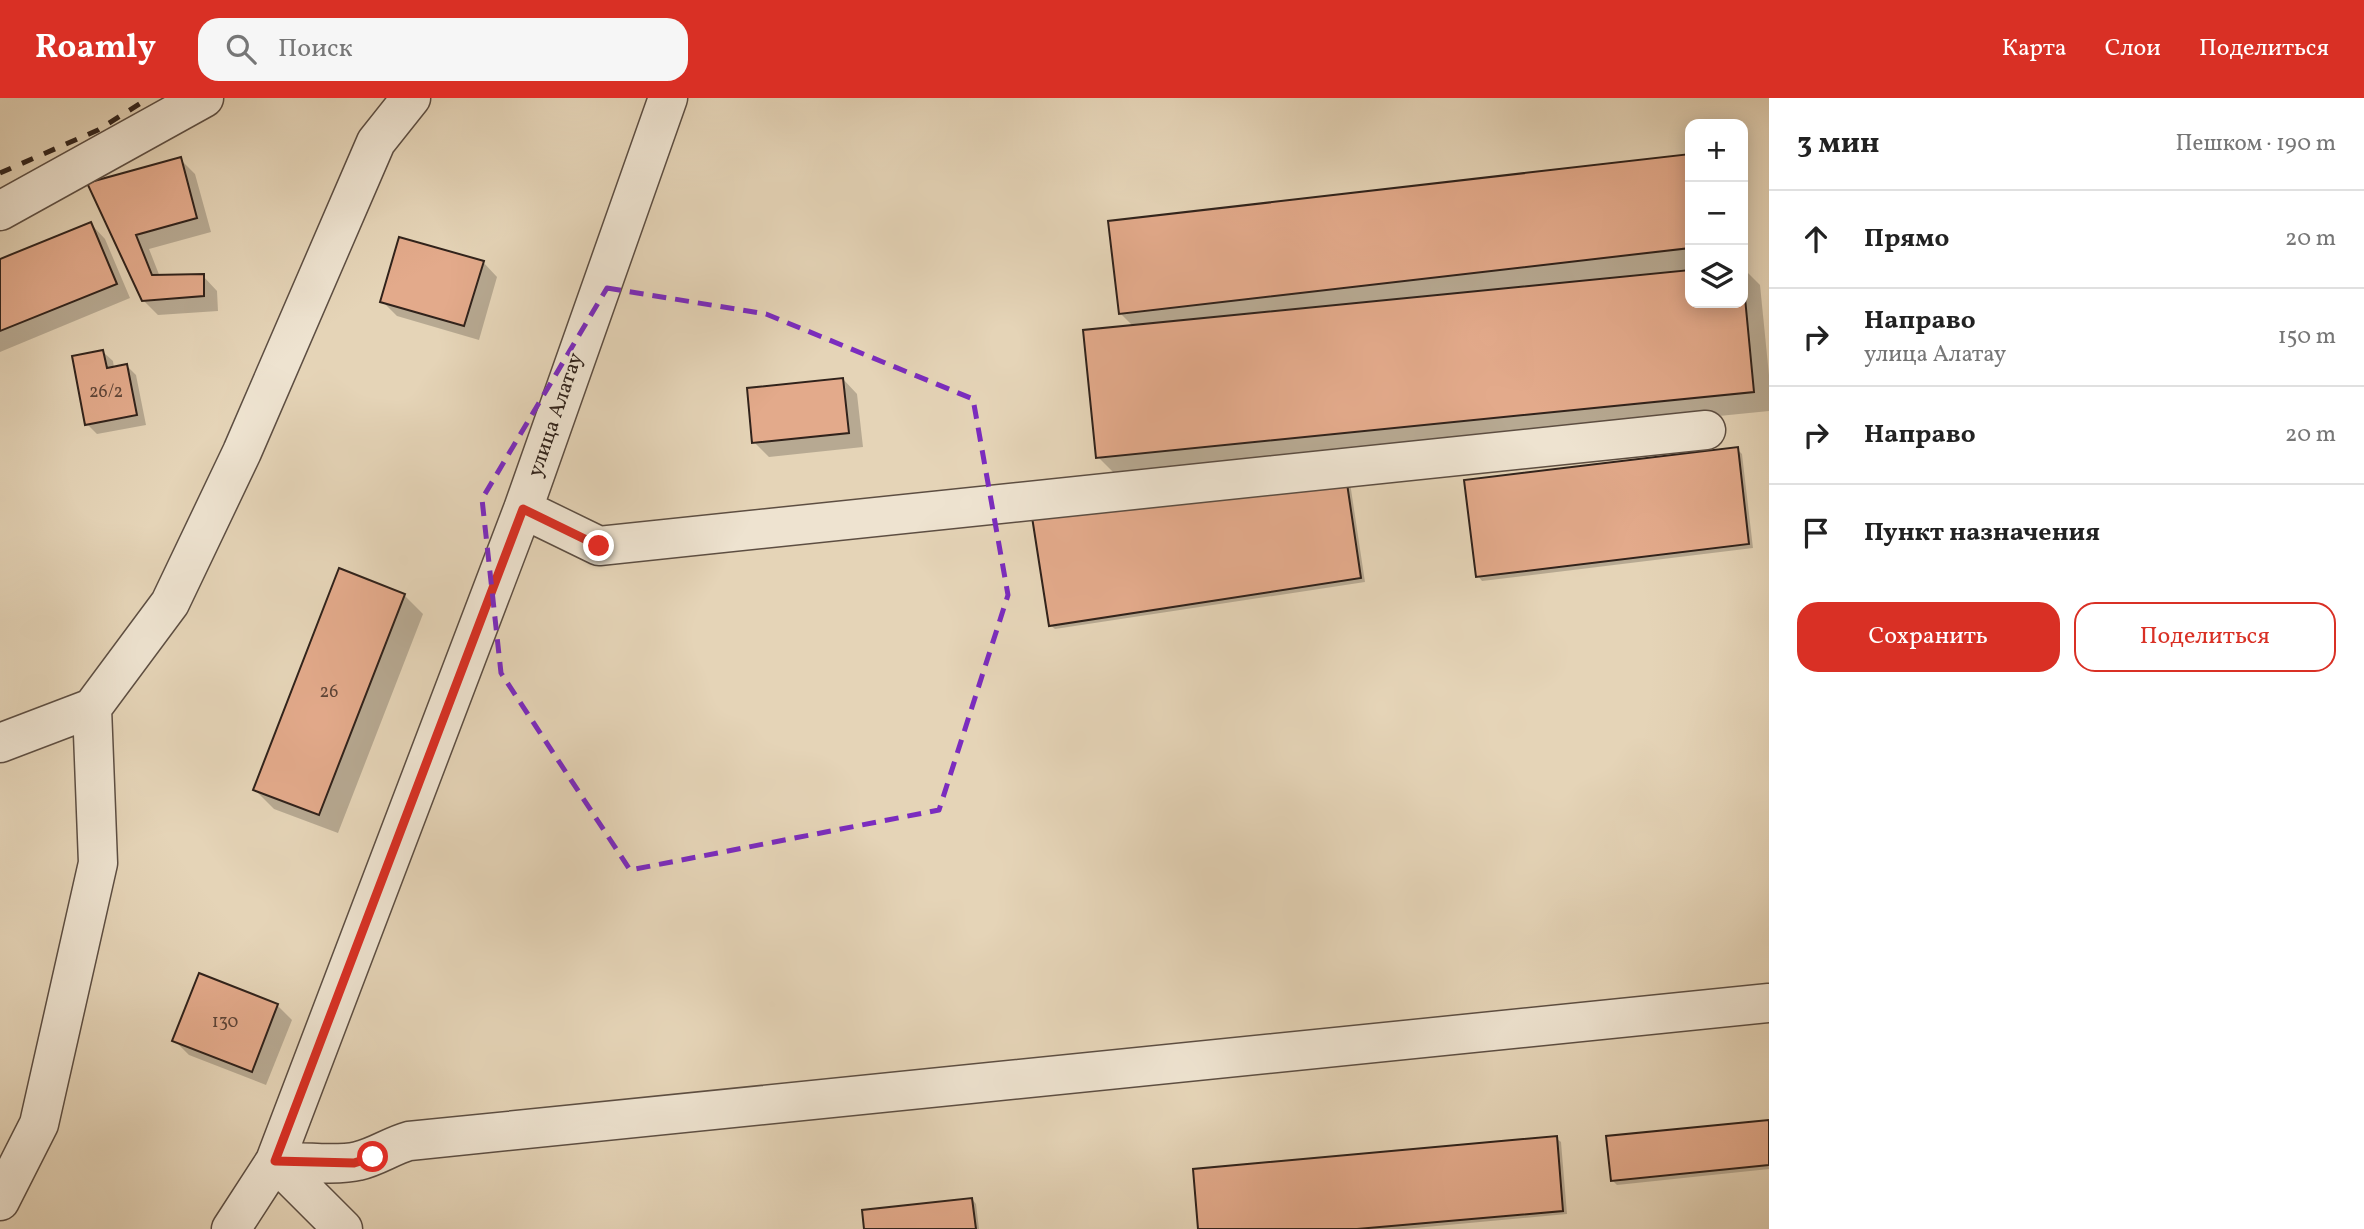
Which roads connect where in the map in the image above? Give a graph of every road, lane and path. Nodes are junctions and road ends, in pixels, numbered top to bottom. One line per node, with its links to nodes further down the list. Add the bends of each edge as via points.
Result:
1 (204, 98): 4 (street)
2 (411, 98): 7 (street, via 376,142 242,452 170,603)
3 (668, 98): 6 (street, улица Алатау)
4 (0, 211)
5 (1706, 430): 6 (street, via 599,546)
6 (523, 509): 10 (street, улица Алатау)
7 (92, 708): 8 (street); 11 (street, via 98,863 39,1124)
8 (0, 743)
9 (1769, 1003): 10 (street, via 409,1141 354,1163)
10 (275, 1161): 12 (street, улица Алатау); 13 (street)
11 (0, 1201)
12 (231, 1229)
13 (343, 1229)

